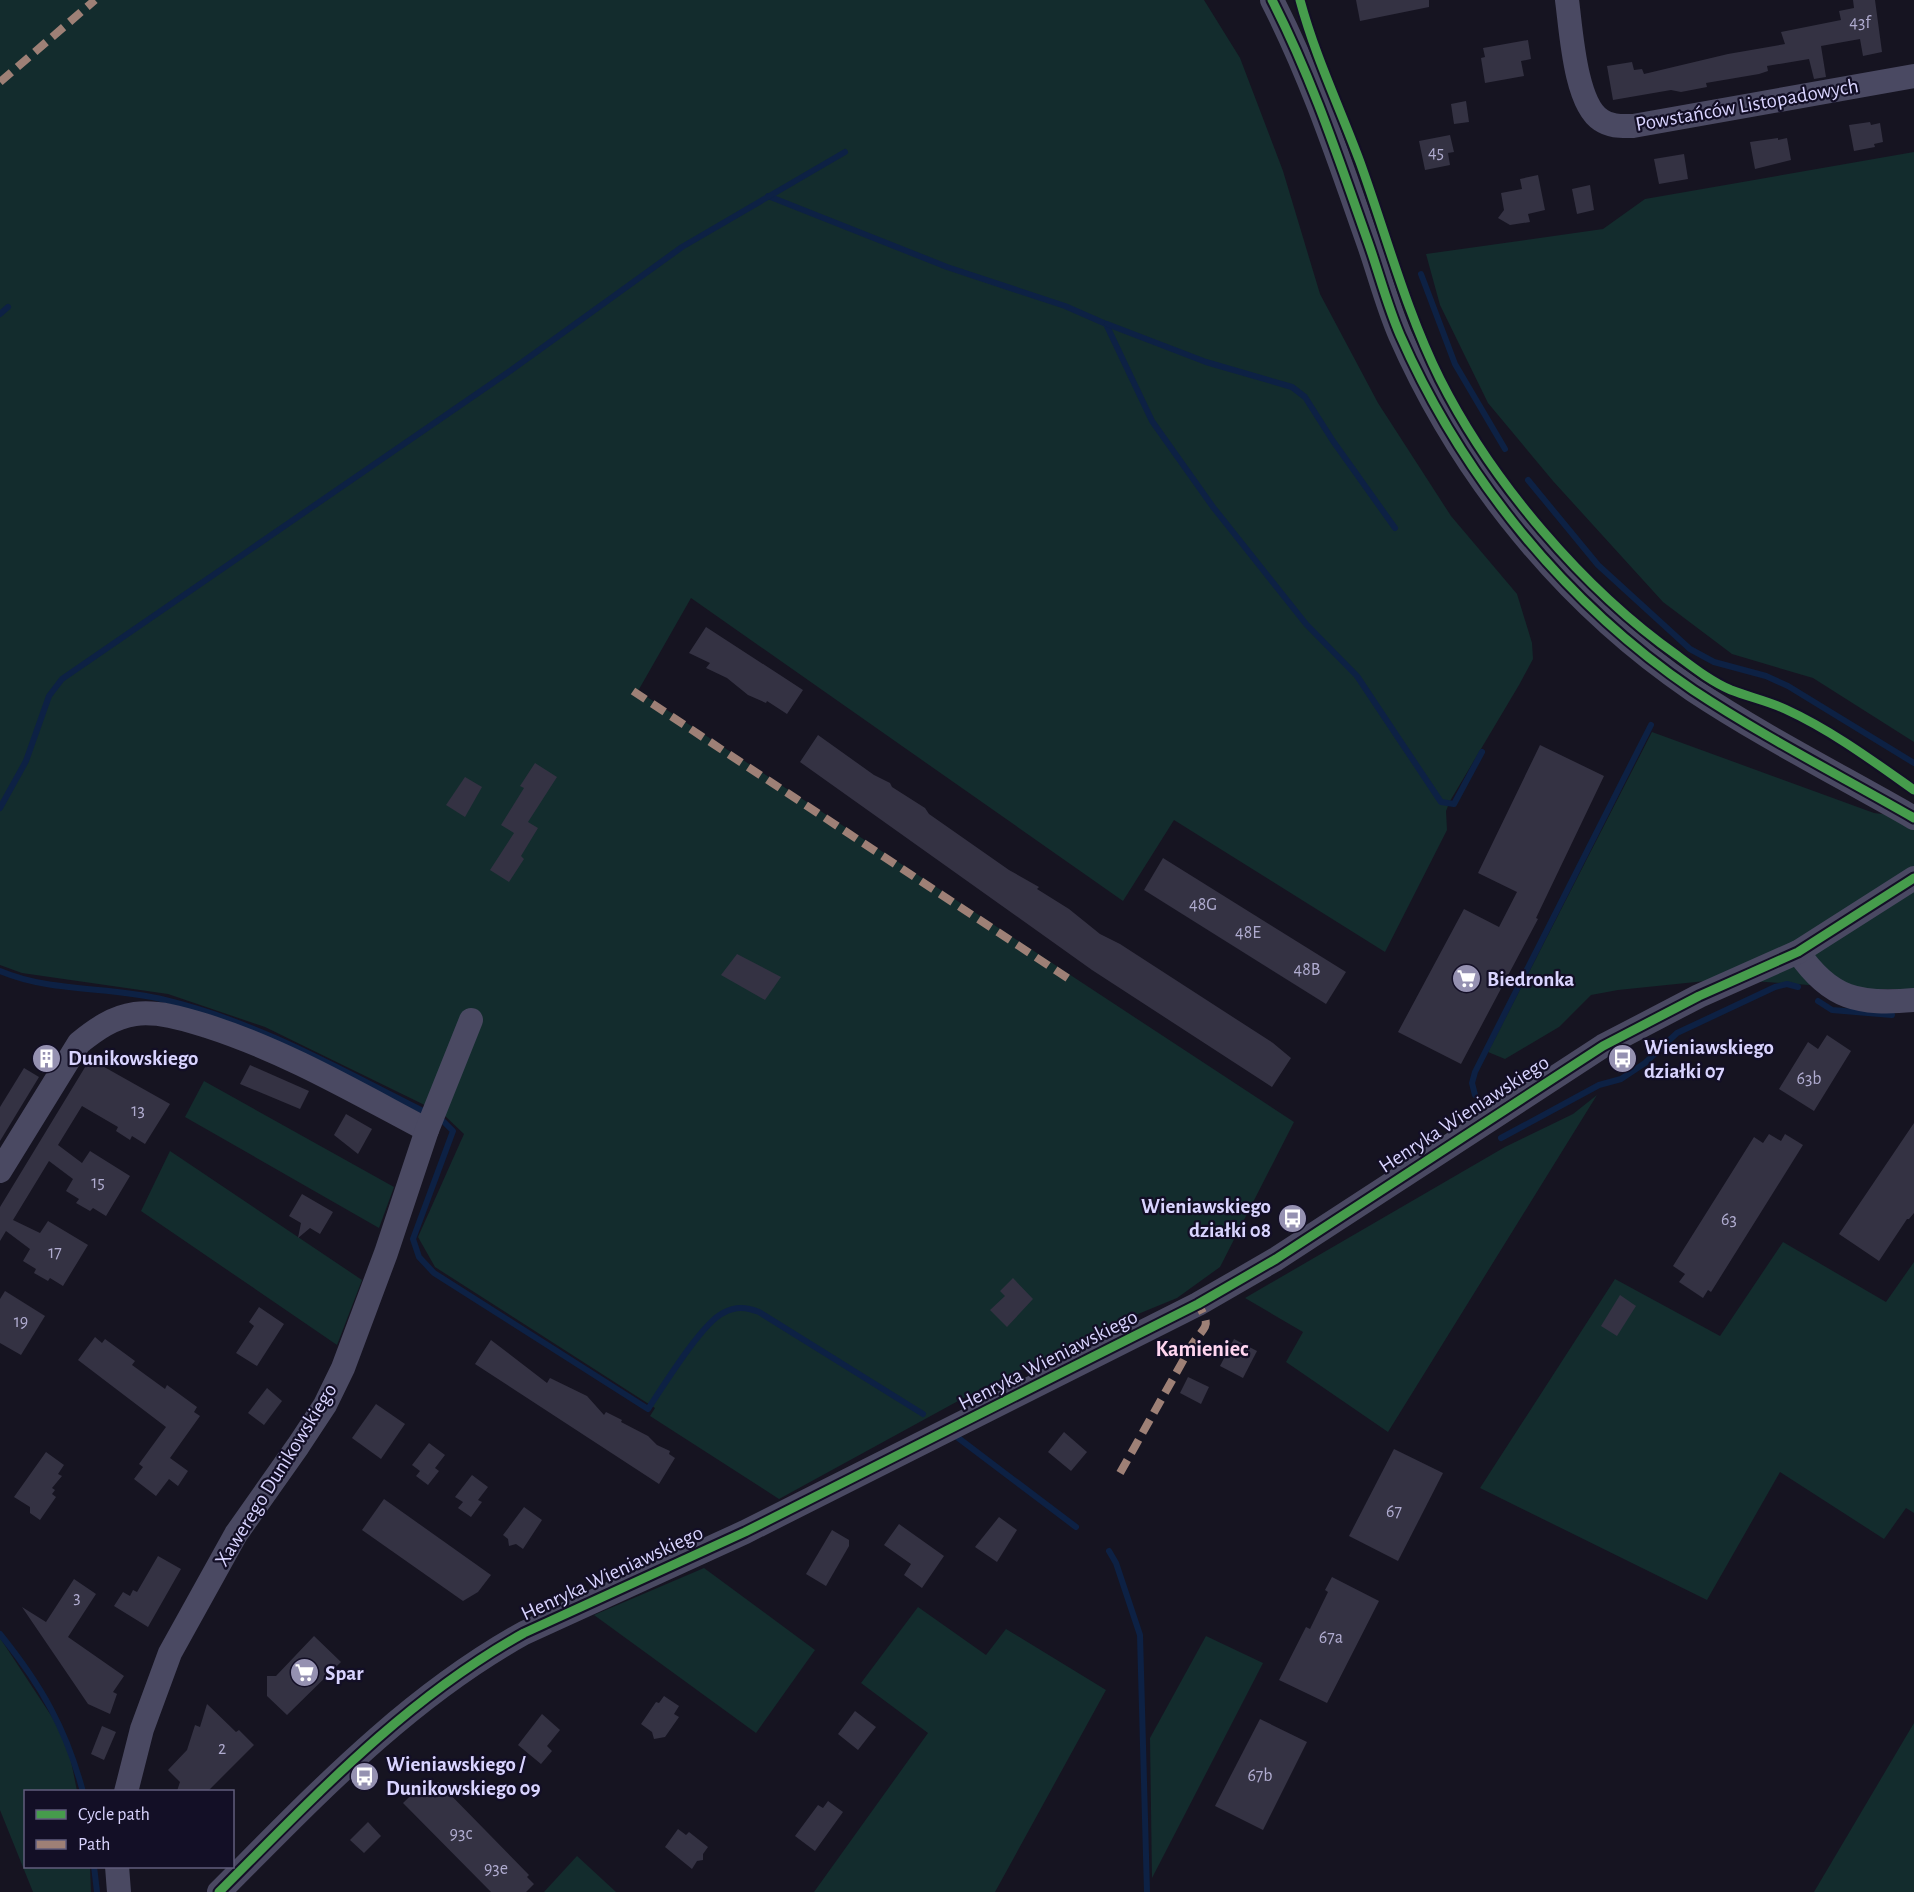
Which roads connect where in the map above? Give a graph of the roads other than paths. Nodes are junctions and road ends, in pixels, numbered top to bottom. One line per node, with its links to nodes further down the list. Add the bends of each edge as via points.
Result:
1 (1272, 0): 4 (street, via 1317,99 1398,331 1443,421 1487,487 1560,576 1636,647 1736,716)
2 (1567, 0): 3 (street, Powstańców Listopadowych, via 1586,102 1599,120 1619,126)
3 (1914, 76)
4 (1914, 818)
5 (1914, 878): 6 (street, Henryka Wieniawskiego)
6 (1798, 952): 7 (street, via 1814,974 1841,994 1864,1001); 14 (street, Henryka Wieniawskiego, via 1699,996 1603,1046 1276,1259 1198,1304 745,1532 493,1650 453,1675 373,1740)
7 (1914, 1000)
8 (471, 1020): 9 (street, Xawerego Dunikowskiego)
9 (427, 1130): 10 (street, via 260,1044 158,1014 134,1014 94,1030 79,1043); 11 (street, Xawerego Dunikowskiego, via 343,1368 303,1438 236,1534 170,1653 141,1729)
10 (0, 1171)
11 (126, 1790)
12 (117, 1868): 13 (street)
13 (119, 1892)
14 (219, 1892)

